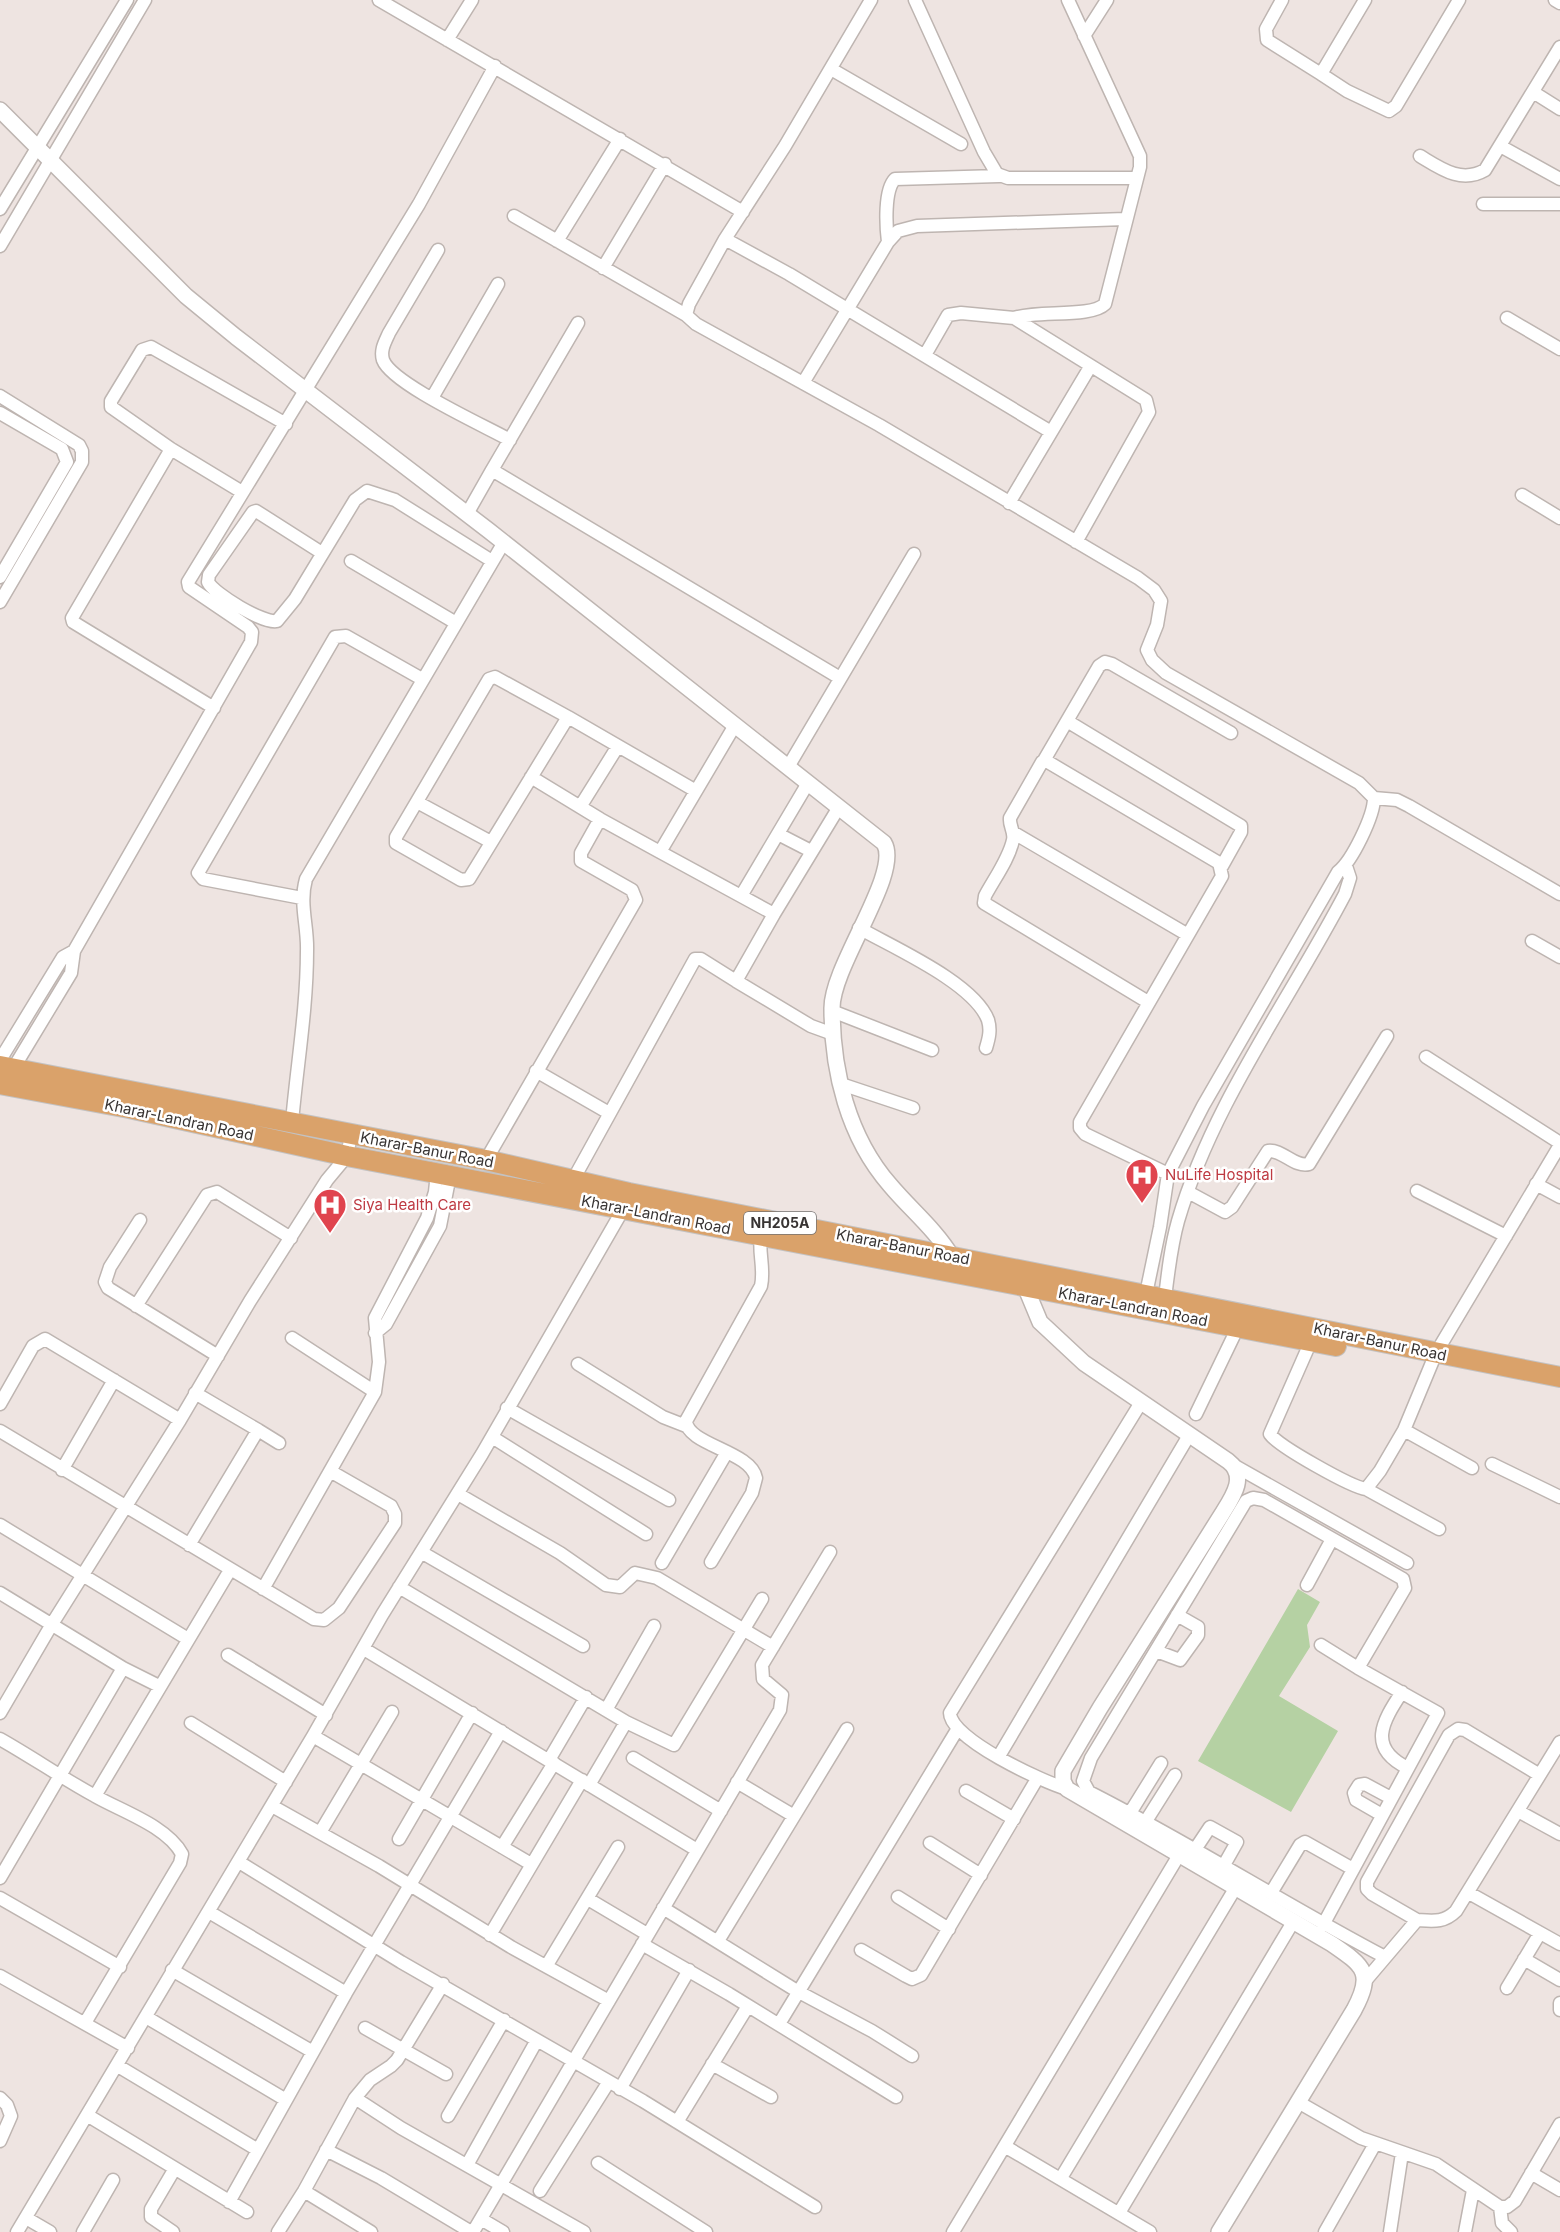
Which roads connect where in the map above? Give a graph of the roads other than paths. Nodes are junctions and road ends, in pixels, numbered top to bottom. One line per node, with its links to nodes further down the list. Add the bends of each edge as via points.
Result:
1 (127, 0): 25 (street)
2 (145, 0): 28 (street)
3 (380, 0): 15 (street)
4 (472, 0): 15 (street)
5 (871, 0): 18 (street)
6 (915, 0): 30 (street, via 984,152)
7 (1068, 0): 14 (street)
8 (1107, 0): 14 (street)
9 (1281, 0): 19 (street, via 1266,29 1267,40)
10 (1365, 0): 19 (street)
11 (1459, 0): 19 (street, via 1393,110 1384,110)
12 (1555, 0): 13 (street)
13 (1560, 3)
14 (1084, 36): 31 (street, via 1140,156)
15 (447, 40): 17 (street)
16 (1560, 47): 20 (street)
17 (495, 66): 23 (street); 55 (street, via 419,204)
18 (831, 69): 24 (street); 36 (street)
19 (1321, 74)
20 (1533, 92): 21 (street); 26 (street)
21 (1560, 109)
22 (0, 110): 25 (street)
23 (620, 139): 29 (street); 40 (street)
24 (961, 144)
25 (37, 145): 28 (street); 35 (street)
26 (1502, 147): 27 (street, via 1485,170 1472,175 1448,172); 32 (street)
27 (1420, 156)
28 (52, 160): 42 (street); 55 (street, via 186,296)
29 (665, 164): 36 (street); 44 (street)
30 (999, 176): 31 (street); 41 (street, via 895,179 886,217)
31 (1136, 178): 38 (street)
32 (1560, 179)
33 (1483, 204): 34 (street)
34 (1560, 204)
35 (0, 209)
36 (743, 212): 39 (street)
37 (514, 216): 40 (street)
38 (1125, 219): 41 (street, via 917,226 898,231); 48 (street, via 1120,254 1109,280 1108,300 1101,308 1094,312 1050,312)
39 (725, 239): 46 (street); 47 (street)
40 (557, 241): 44 (street)
41 (888, 242): 46 (street)
42 (0, 246)
43 (438, 250): 57 (street, via 403,306 382,354 389,370)
44 (603, 268): 47 (street)
45 (498, 284): 57 (street)
46 (846, 309): 52 (street); 54 (street)
47 (686, 315): 54 (street)
48 (1014, 318): 52 (street, via 952,313); 53 (street)
49 (1507, 318): 51 (street)
50 (578, 323): 61 (street)
51 (1560, 349)
52 (925, 355): 60 (street)
53 (1090, 367): 60 (street); 72 (street, via 1143,397 1149,412)
54 (803, 383): 68 (street)
55 (306, 392): 59 (street); 69 (street)
56 (0, 396): 63 (street, via 79,445)
57 (432, 398): 61 (street)
58 (0, 413): 64 (street)
59 (286, 424): 62 (street, via 151,347 144,347 111,405 114,411); 66 (street)
60 (1051, 432): 68 (street)
61 (510, 440): 65 (street)
62 (171, 449): 66 (street); 82 (street, via 72,618 77,625)
63 (82, 451): 64 (street); 78 (street, via 82,462)
64 (66, 454): 77 (street, via 67,462)
65 (492, 470): 69 (street); 80 (street)
66 (242, 492): 82 (street, via 188,582 189,587 252,632 251,642)
67 (1522, 495): 70 (street)
68 (1009, 503): 72 (street)
69 (467, 514): 71 (street)
70 (1560, 518)
71 (504, 542): 76 (street); 85 (street)
72 (1076, 542): 93 (street, via 1154,590 1161,601 1147,650 1166,673 1359,783)
73 (322, 553): 73 (street, via 277,621 263,620 214,591 208,582 256,511); 76 (street, via 355,500 367,491 395,500)
74 (914, 554): 80 (street)
75 (351, 561): 79 (street)
76 (492, 561): 79 (street)
77 (0, 577)
78 (0, 602)
79 (456, 623): 81 (street)
80 (840, 678): 89 (street)
81 (422, 679): 107 (street, via 306,879); 107 (street, via 346,636 335,637 198,873 203,879)
82 (214, 708): 121 (street, via 74,951 71,973)
83 (568, 717): 87 (street); 90 (street); 94 (street, via 492,677)
84 (1067, 721): 86 (street, via 1105,662); 88 (street); 103 (street, via 1241,826 1242,832)
85 (735, 725): 89 (street); 92 (street)
86 (1231, 733)
87 (618, 746): 92 (street); 95 (street)
88 (1043, 762): 98 (street, via 1010,818); 103 (street)
89 (788, 766): 91 (street)
90 (531, 777): 95 (street); 100 (street)
91 (808, 783): 96 (street); 99 (street)
92 (696, 790): 102 (street)
93 (1374, 798): 104 (street, via 1372,812); 105 (street, via 1397,800 1409,806)
94 (417, 802): 100 (street); 100 (street, via 396,837 399,847 465,880 472,876)
95 (580, 807): 97 (street)
96 (839, 807): 101 (street); 109 (street, via 884,843 888,854 885,874)
97 (600, 819): 102 (street); 122 (street, via 581,861 632,890 636,900)
98 (1014, 833): 110 (street); 114 (street, via 1012,846 984,896 984,903)
99 (778, 834): 101 (street); 106 (street)
100 (491, 842)
101 (811, 851): 108 (street)
102 (660, 852): 106 (street)
103 (1222, 866): 110 (street, via 1222,876)
104 (1346, 866): 133 (street, via 1327,891); 137 (street, via 1350,878 1345,894 1232,1097)
105 (1560, 894)
106 (741, 896): 108 (street)
107 (302, 898): 127 (street, via 307,960)
108 (774, 914): 113 (street)
109 (859, 928): 115 (street, via 837,983); 118 (street, via 969,993 988,1020)
110 (1188, 935): 114 (street)
111 (1532, 941): 112 (street)
112 (1560, 957)
113 (736, 981): 116 (street, via 811,1026); 126 (street, via 695,959)
114 (1148, 1002): 133 (street, via 1084,1114 1080,1128 1085,1134)
115 (832, 1011): 116 (street); 119 (street)
116 (833, 1034): 124 (street)
117 (1387, 1036): 137 (street, via 1309,1164 1268,1151 1226,1212)
118 (986, 1048)
119 (932, 1050)
120 (1426, 1057): 129 (street)
121 (4, 1065): 127 (highway, Kharar-Banur Road / NH205A)
122 (536, 1071): 126 (street); 131 (street)
123 (0, 1084): 130 (highway, Kharar-Landran Road / NH205A)
124 (841, 1084): 125 (street); 144 (street, via 862,1148 890,1186 936,1233)
125 (913, 1108)
126 (609, 1113): 134 (street)
127 (292, 1122): 128 (highway, Kharar-Banur Road / NH205A)
128 (351, 1135): 130 (street); 131 (highway, Kharar-Banur Road / NH205A)
129 (1560, 1144): 135 (street)
130 (347, 1156): 132 (highway, Kharar-Landran Road / NH205A); 143 (street, via 327,1179)
131 (486, 1160): 134 (highway, Kharar-Banur Road / NH205A)
132 (443, 1174): 139 (highway, Kharar-Landran Road / NH205A); 159 (street, via 445,1213 437,1234 386,1324 375,1333 379,1370)
133 (1168, 1174): 146 (street, via 1160,1227)
134 (573, 1180): 139 (highway, Kharar-Banur Road / NH205A)
135 (1536, 1184): 138 (street); 142 (street)
136 (1417, 1191): 142 (street)
137 (1188, 1192): 147 (street, via 1171,1248)
138 (1560, 1197)
139 (627, 1201): 141 (highway, Kharar-Landran Road / NH205A); 144 (highway, Kharar-Banur Road / NH205A); 163 (street)
140 (140, 1220): 148 (street, via 110,1267 105,1282)
141 (761, 1235): 144 (highway, Kharar-Landran Road / NH205A); 166 (street, via 761,1286 687,1416)
142 (1506, 1236): 153 (street)
143 (291, 1238): 148 (street, via 218,1192 212,1192); 152 (street)
144 (951, 1264): 145 (highway, Kharar-Landran Road / NH205A); 146 (highway, Kharar-Banur Road / NH205A)
145 (1025, 1286): 146 (highway, Kharar-Landran Road / NH205A); 162 (street, via 1047,1330)
146 (1132, 1297): 147 (highway, Kharar-Banur Road / NH205A); 149 (highway, Kharar-Landran Road / NH205A)
147 (1166, 1298): 153 (highway, Kharar-Banur Road / NH205A)
148 (136, 1306): 152 (street)
149 (1238, 1327): 151 (highway, Kharar-Landran Road / NH205A); 164 (street)
150 (292, 1338): 159 (street)
151 (1311, 1341): 153 (highway, Kharar-Landran Road / NH205A); 179 (street, via 1270,1434 1311,1462)
152 (218, 1356): 160 (street)
153 (1433, 1359): 155 (highway, Kharar-Banur Road / NH205A); 158 (highway, Kharar-Landran Road / NH205A); 168 (street)
154 (578, 1364): 166 (street, via 663,1417)
155 (1560, 1377)
156 (114, 1380): 157 (street, via 45,1340 33,1346); 165 (street); 177 (street)
157 (5, 1385): 161 (street)
158 (1560, 1390)
159 (375, 1392): 178 (street)
160 (195, 1393): 165 (street); 167 (street)
161 (0, 1404)
162 (1140, 1404): 171 (street); 225 (street, via 953,1705 950,1718)
163 (507, 1408): 170 (street); 182 (street)
164 (1196, 1414)
165 (180, 1420): 183 (street)
166 (686, 1426): 173 (street)
167 (258, 1430): 172 (street); 188 (street)
168 (1404, 1430): 176 (street); 179 (street)
169 (0, 1431): 177 (street)
170 (492, 1437): 180 (street); 186 (street)
171 (1188, 1437): 175 (street); 230 (street)
172 (279, 1443)
173 (727, 1452): 191 (street, via 755,1471 756,1484); 192 (street)
174 (1492, 1464): 181 (street)
175 (1235, 1466): 193 (street); 243 (street, via 1238,1477 1234,1493 1063,1771)
176 (1472, 1468)
177 (62, 1470): 183 (street)
178 (330, 1471): 198 (street); 198 (street, via 391,1506 395,1522 369,1566 330,1617 314,1619)
179 (1366, 1489): 185 (street)
180 (458, 1494): 190 (street); 204 (street, via 560,1553 606,1585 620,1587 635,1573 657,1578)
181 (1560, 1497)
182 (669, 1500)
183 (127, 1507): 188 (street); 195 (street)
184 (0, 1525): 195 (street)
185 (1439, 1529)
186 (646, 1534)
187 (1332, 1539): 196 (street); 201 (street, via 1264,1500 1246,1501); 213 (street, via 1406,1582)
188 (189, 1545): 194 (street)
189 (830, 1551): 208 (street)
190 (421, 1552): 197 (street); 207 (street)
191 (711, 1562)
192 (662, 1563)
193 (1407, 1563)
194 (230, 1570): 198 (street); 205 (street)
195 (83, 1577): 202 (street); 205 (street)
196 (1306, 1585)
197 (399, 1587): 209 (street); 216 (street)
198 (263, 1589)
199 (0, 1593): 202 (street)
200 (762, 1599): 204 (street)
201 (1178, 1615): 210 (street); 210 (street, via 1198,1627 1198,1635 1180,1660)
202 (52, 1624): 212 (street); 219 (street)
203 (654, 1626): 217 (street)
204 (743, 1630): 208 (street); 222 (street, via 677,1743 670,1745)
205 (188, 1639): 214 (street)
206 (1321, 1645): 213 (street)
207 (583, 1646)
208 (773, 1647): 241 (street, via 761,1673 782,1695 783,1704)
209 (364, 1649): 220 (street); 221 (street)
210 (1156, 1651): 251 (street, via 1084,1773 1083,1781 1089,1792)
211 (228, 1655): 221 (street)
212 (123, 1668): 214 (street); 237 (street)
213 (1358, 1668): 215 (street)
214 (159, 1686): 245 (street)
215 (1402, 1692): 235 (street, via 1384,1720 1383,1746 1388,1755); 235 (street, via 1438,1713)
216 (586, 1697): 217 (street); 232 (street)
217 (606, 1710): 222 (street)
218 (392, 1712): 234 (street)
219 (0, 1713)
220 (472, 1713): 226 (street); 247 (street)
221 (326, 1714): 227 (street)
222 (626, 1722): 242 (street)
223 (191, 1723): 240 (street)
224 (847, 1729): 253 (street)
225 (957, 1730): 230 (street); 303 (street)
226 (501, 1731): 232 (street); 254 (street)
227 (313, 1736): 234 (street); 240 (street)
228 (0, 1738): 237 (street)
229 (1559, 1748): 236 (street)
230 (999, 1756): 239 (street)
231 (633, 1758): 249 (street)
232 (551, 1762): 242 (street); 261 (street)
233 (1161, 1763): 251 (street)
234 (362, 1764): 247 (street); 257 (street)
235 (1408, 1768): 246 (street)
236 (1539, 1774): 250 (street); 281 (street, via 1465,1730 1458,1729 1449,1735 1367,1882 1372,1894)
237 (60, 1775): 245 (street); 271 (street)
238 (1175, 1775): 256 (street)
239 (1037, 1779): 243 (street); 255 (street)
240 (286, 1782): 248 (street)
241 (737, 1782): 249 (street); 253 (street)
242 (586, 1783): 264 (street); 267 (street)
243 (1067, 1789): 265 (street)
244 (966, 1791): 255 (street)
245 (95, 1796): 295 (street, via 134,1815 172,1841 182,1854)
246 (1391, 1798): 252 (street); 252 (street, via 1365,1784 1359,1785 1354,1793 1356,1800)
247 (422, 1801): 254 (street); 259 (street)
248 (272, 1806): 257 (street); 266 (street)
249 (721, 1811): 264 (street)
250 (1518, 1811): 258 (street); 275 (street)
251 (1130, 1813): 256 (street)
252 (1382, 1815): 269 (street)
253 (794, 1816): 288 (street)
254 (452, 1817): 261 (street); 272 (street)
255 (1014, 1819): 270 (street)
256 (1146, 1821): 263 (street)
257 (321, 1831): 272 (street)
258 (1560, 1834)
259 (399, 1839)
260 (930, 1843): 270 (street)
261 (502, 1847): 267 (street)
262 (618, 1847): 278 (street)
263 (1196, 1848): 268 (street); 268 (street, via 1210,1827 1233,1838 1237,1842)
264 (697, 1850): 279 (street)
265 (1179, 1855): 273 (street); 337 (street)
266 (239, 1862): 280 (street); 290 (street)
267 (531, 1864): 286 (street)
268 (1224, 1865): 274 (street)
269 (1353, 1869): 274 (street, via 1305,1842); 283 (street)
270 (981, 1875): 284 (street)
271 (0, 1878)
272 (410, 1885): 286 (street); 290 (street)
273 (1236, 1887): 282 (street); 345 (street)
274 (1271, 1893): 283 (street)
275 (1469, 1893): 281 (street, via 1449,1918); 285 (street)
276 (0, 1898): 295 (street)
277 (898, 1898): 284 (street)
278 (588, 1899): 287 (street); 294 (street)
279 (663, 1908): 287 (street); 288 (street)
280 (209, 1912): 296 (street); 304 (street)
281 (1417, 1920): 292 (street)
282 (1293, 1922): 299 (street, via 1353,1958); 356 (street)
283 (1323, 1924): 292 (street)
284 (949, 1929): 291 (street, via 917,1978 906,1976)
285 (1540, 1933): 289 (street); 293 (street)
286 (490, 1935): 294 (street)
287 (645, 1939): 297 (street); 305 (street)
288 (718, 1941): 303 (street)
289 (1560, 1944)
290 (376, 1946): 301 (street); 304 (street)
291 (861, 1950)
292 (1385, 1957): 299 (street)
293 (1524, 1959): 300 (street); 302 (street)
294 (547, 1965): 305 (street)
295 (120, 1967): 311 (street)
296 (172, 1970): 309 (street); 317 (street)
297 (689, 1970): 307 (street); 324 (street)
298 (0, 1976): 311 (street)
299 (1366, 1980): 330 (street, via 1364,1992)
300 (1560, 1980)
301 (443, 1984): 310 (street); 316 (street)
302 (1507, 1988)
303 (797, 1991): 312 (street); 318 (street)
304 (346, 1993): 317 (street)
305 (609, 2001): 319 (street)
306 (1560, 2003): 308 (street)
307 (748, 2006): 312 (street); 320 (street)
308 (1560, 2010)
309 (146, 2016): 315 (street); 329 (street)
310 (504, 2020): 314 (street); 332 (street)
311 (85, 2023): 315 (street)
312 (779, 2024): 326 (street)
313 (365, 2028): 316 (street)
314 (537, 2040): 319 (street); 342 (street)
315 (128, 2048): 321 (street)
316 (404, 2050): 322 (street); 328 (street)
317 (313, 2052): 329 (street)
318 (912, 2056)
319 (572, 2062): 323 (street); 347 (street)
320 (712, 2064): 325 (street); 333 (street)
321 (118, 2066): 331 (street); 338 (street)
322 (446, 2074)
323 (608, 2083): 324 (street); 351 (street)
324 (620, 2089): 333 (street)
325 (771, 2097)
326 (896, 2097)
327 (0, 2098): 335 (street, via 11,2116)
328 (356, 2098): 339 (street); 342 (street)
329 (286, 2100): 338 (street)
330 (1298, 2102): 336 (street); 372 (street)
331 (87, 2115): 343 (street); 357 (street)
332 (448, 2116)
333 (677, 2122): 353 (street)
334 (1560, 2124): 344 (street)
335 (0, 2141)
336 (1375, 2144): 340 (street); 359 (street)
337 (1006, 2147): 345 (street); 370 (street)
338 (258, 2150): 352 (street)
339 (326, 2150): 350 (street); 366 (street)
340 (1402, 2153): 348 (street, via 1436,2164); 374 (street)
341 (598, 2163): 369 (street)
342 (467, 2165): 347 (street)
343 (174, 2170): 352 (street); 363 (street, via 151,2209 152,2217)
344 (1531, 2173): 349 (street); 354 (street, via 1512,2205)
345 (1061, 2178): 356 (street)
346 (113, 2180): 362 (street)
347 (502, 2183): 358 (street); 368 (street)
348 (1473, 2190): 354 (street); 375 (street)
349 (1560, 2190)
350 (304, 2191): 364 (street); 365 (street)
351 (540, 2191)
352 (229, 2202): 355 (street)
353 (815, 2207)
354 (1500, 2207): 376 (street, via 1502,2223)
355 (248, 2212)
356 (1119, 2213): 371 (street)
357 (26, 2218): 360 (street); 361 (street)
358 (481, 2219): 366 (street); 367 (street)
359 (1327, 2228): 373 (street)
360 (17, 2232)
361 (50, 2232)
362 (83, 2232)
363 (173, 2232)
364 (278, 2232)
365 (371, 2232)
366 (472, 2232)
367 (503, 2232)
368 (585, 2232)
369 (706, 2232)
370 (953, 2232)
371 (1150, 2232)
372 (1219, 2232)
373 (1340, 2232)
374 (1390, 2232)
375 (1466, 2232)
376 (1511, 2232)

